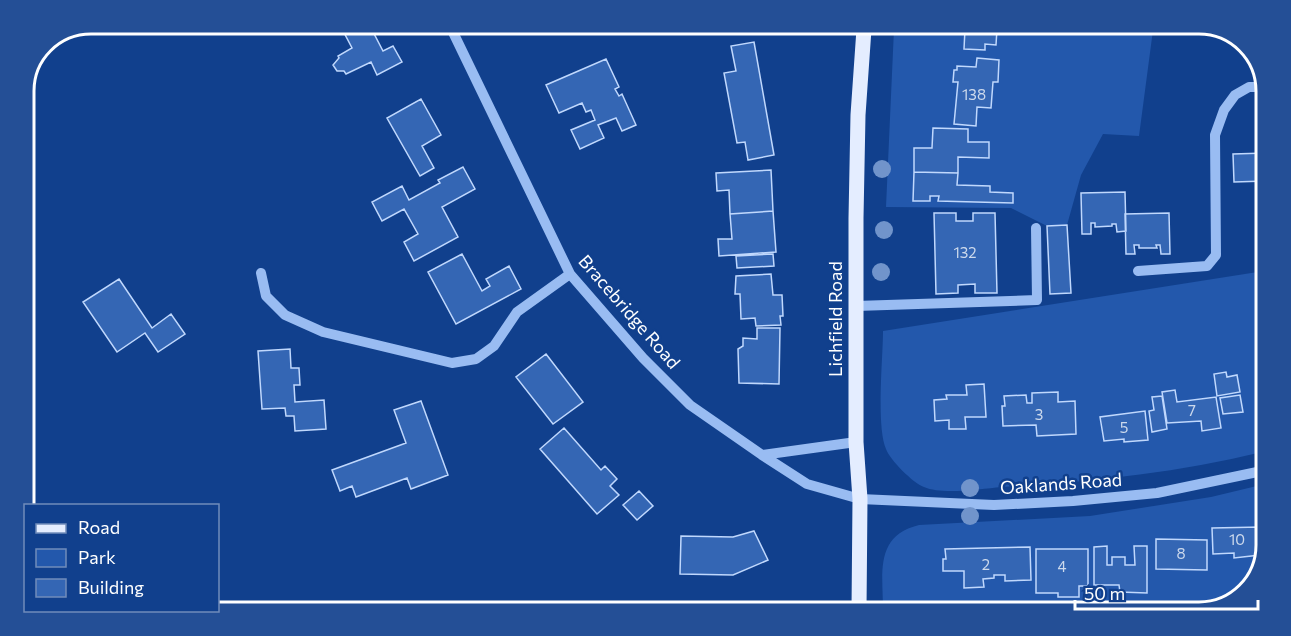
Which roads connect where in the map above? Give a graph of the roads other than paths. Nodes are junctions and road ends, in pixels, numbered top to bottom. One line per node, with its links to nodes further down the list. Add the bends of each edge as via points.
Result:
1 (454, 34): 7 (street, Bracebridge Road)
2 (864, 34): 8 (main road, Lichfield Road, via 858,116)
3 (1256, 87): 5 (street, via 1235,95 1224,110 1215,135 1216,255 1207,266)
4 (1036, 228): 8 (street, via 1037,300)
5 (1138, 271)
6 (261, 273): 7 (street, via 266,296 285,315 323,332 452,363 476,359 494,346 517,312)
7 (570, 274): 10 (street, Bracebridge Road, via 690,405)
8 (856, 306): 9 (main road, Lichfield Road)
9 (856, 442): 10 (street); 12 (main road, Lichfield Road)
10 (762, 455): 12 (street, Bracebridge Road, via 807,484)
11 (1256, 472): 12 (street, Oaklands Road, via 1157,493 1073,501 994,505)
12 (860, 499): 13 (main road, Lichfield Road)
13 (859, 602)

